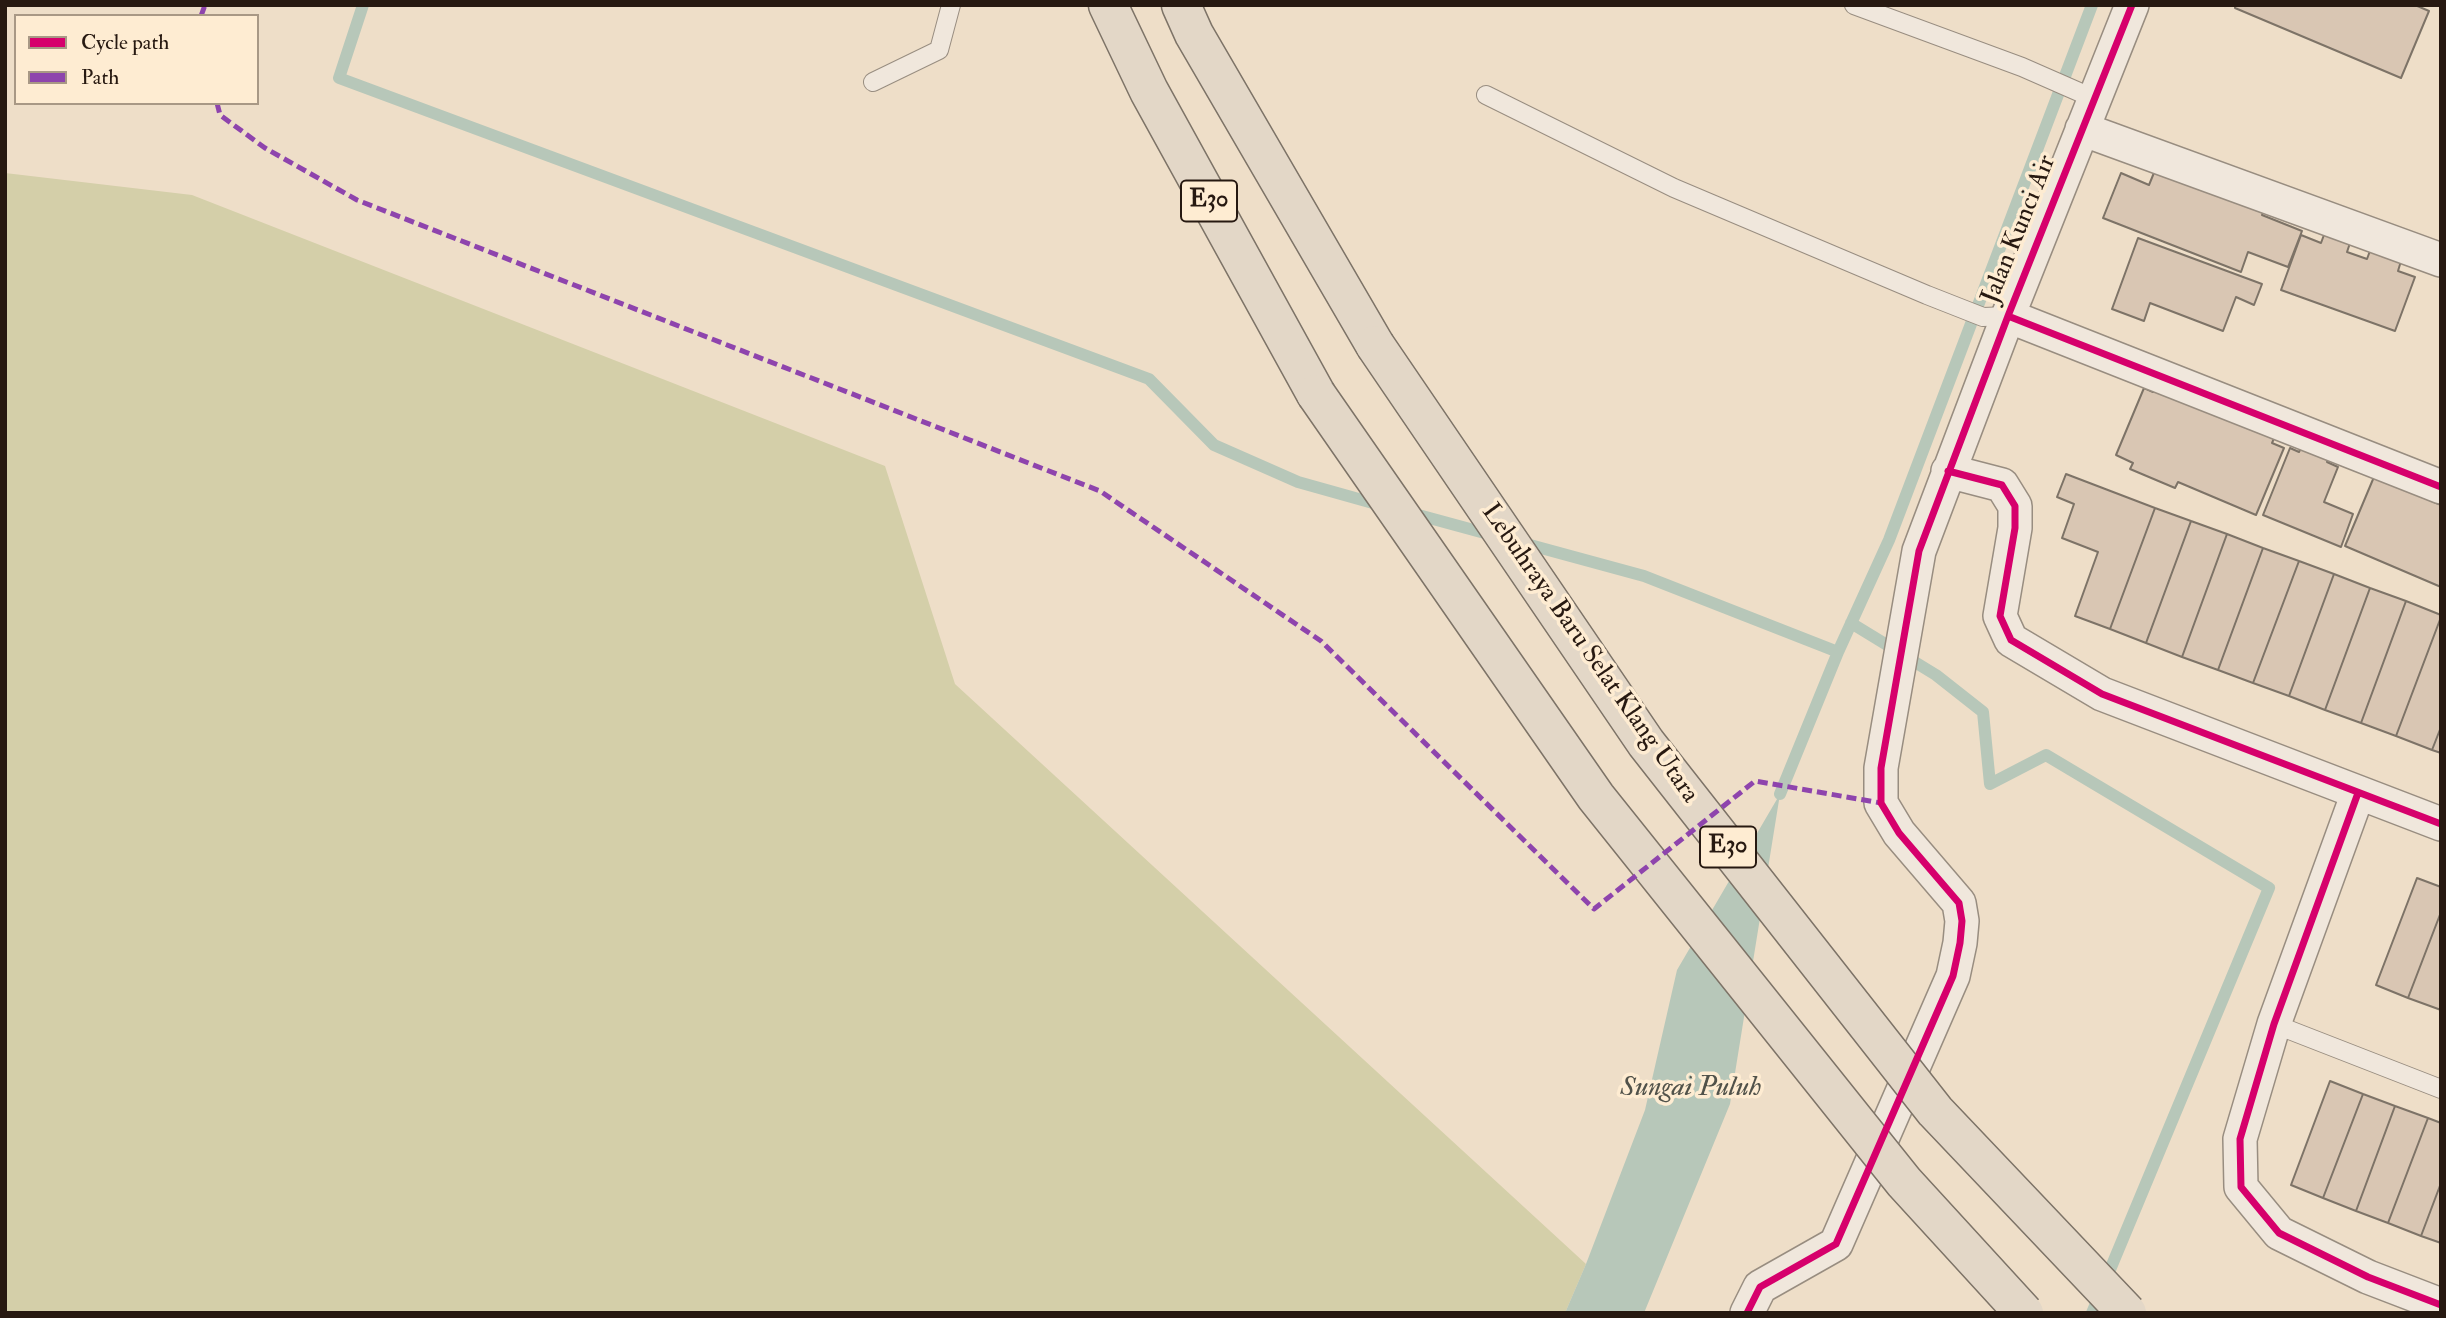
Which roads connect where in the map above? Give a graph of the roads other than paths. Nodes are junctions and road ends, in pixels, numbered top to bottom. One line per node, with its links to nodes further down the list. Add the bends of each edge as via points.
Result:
1 (951, 5): 6 (lane, via 939,50)
2 (1108, 5): 20 (highway, E30, bridge, via 1149,91 1316,394 1596,797 1905,1182)
3 (1181, 5): 21 (highway, Lebuhraya Baru Selat Klang Utara / E30, bridge, via 1375,345 1646,743 1935,1111)
4 (1854, 5): 7 (lane)
5 (2132, 5): 7 (street, Jalan Kunci Air)
6 (873, 82)
7 (2085, 94): 9 (street, Jalan Kunci Air)
8 (1486, 95): 11 (lane, via 1674,188 1927,295)
9 (2082, 129): 10 (street); 11 (street, Jalan Kunci Air)
10 (2441, 260)
11 (1995, 317): 12 (street, Jalan Kunci Air); 13 (street)
12 (1948, 471): 14 (street, via 2001,485 2015,506 2000,616 2011,640 2102,694); 19 (street, Jalan Kunci Air, via 1919,551 1881,768 1881,803 1899,833 1959,903 1962,920 1953,976 1836,1244 1760,1287)
13 (2441, 487)
14 (2358, 793): 15 (street); 16 (street)
15 (2441, 824)
16 (2274, 1024): 17 (lane); 18 (street, via 2240,1139 2241,1187 2279,1233 2368,1277)
17 (2441, 1089)
18 (2441, 1305)
19 (1747, 1313)
20 (2024, 1313)
21 (2126, 1313)

